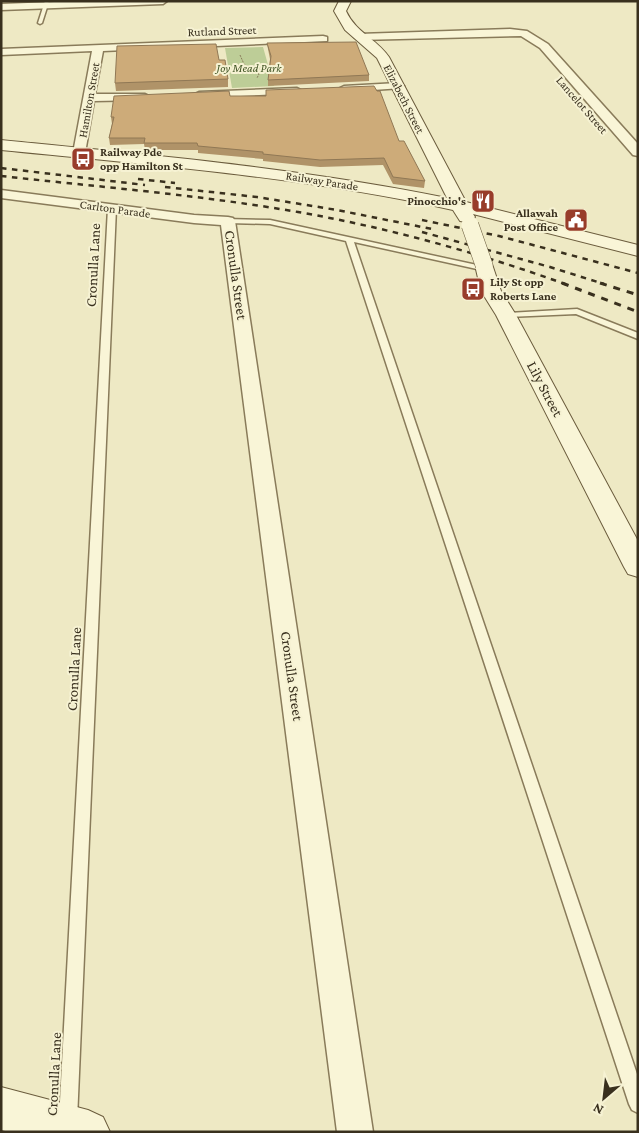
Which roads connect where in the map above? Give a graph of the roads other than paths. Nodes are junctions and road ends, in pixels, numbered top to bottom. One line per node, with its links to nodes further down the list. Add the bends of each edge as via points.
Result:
1 (163, 1): 3 (street)
2 (345, 1): 6 (main road, Elizabeth Street, via 340,11 352,32)
3 (46, 3): 4 (street); 5 (lane)
4 (1, 7)
5 (40, 23)
6 (360, 37): 10 (main road, Elizabeth Street, via 379,52); 18 (street, Lancelot Street, via 520,32 533,40 532,47)
7 (323, 39): 8 (street, Rutland Street)
8 (98, 48): 9 (street, Rutland Street); 15 (street, Hamilton Street)
9 (1, 52)
10 (398, 86): 11 (street); 20 (main road, Elizabeth Street)
11 (335, 89)
12 (305, 90): 13 (street)
13 (188, 95)
14 (159, 96): 15 (street)
15 (90, 98): 17 (street, Hamilton Street)
16 (1, 145): 17 (main road, Railway Parade)
17 (79, 153): 20 (main road, Railway Parade, via 286,176)
18 (635, 157)
19 (2, 195): 21 (street, Carlton Parade)
20 (462, 207): 24 (main road, Railway Parade); 25 (main road, Lily Street, bridge)
21 (112, 208): 22 (street, Carlton Parade); 31 (lane, Cronulla Lane)
22 (228, 220): 23 (lane, via 270,222); 32 (street, Cronulla Street)
23 (349, 239): 25 (lane); 29 (lane)
24 (638, 251)
25 (485, 267): 26 (main road, Lily Street, via 491,291)
26 (506, 315): 27 (lane, via 577,311); 28 (main road, Lily Street)
27 (638, 336)
28 (638, 567)
29 (638, 1104)
30 (1, 1108): 31 (main road)
31 (74, 1130)
32 (355, 1132)

